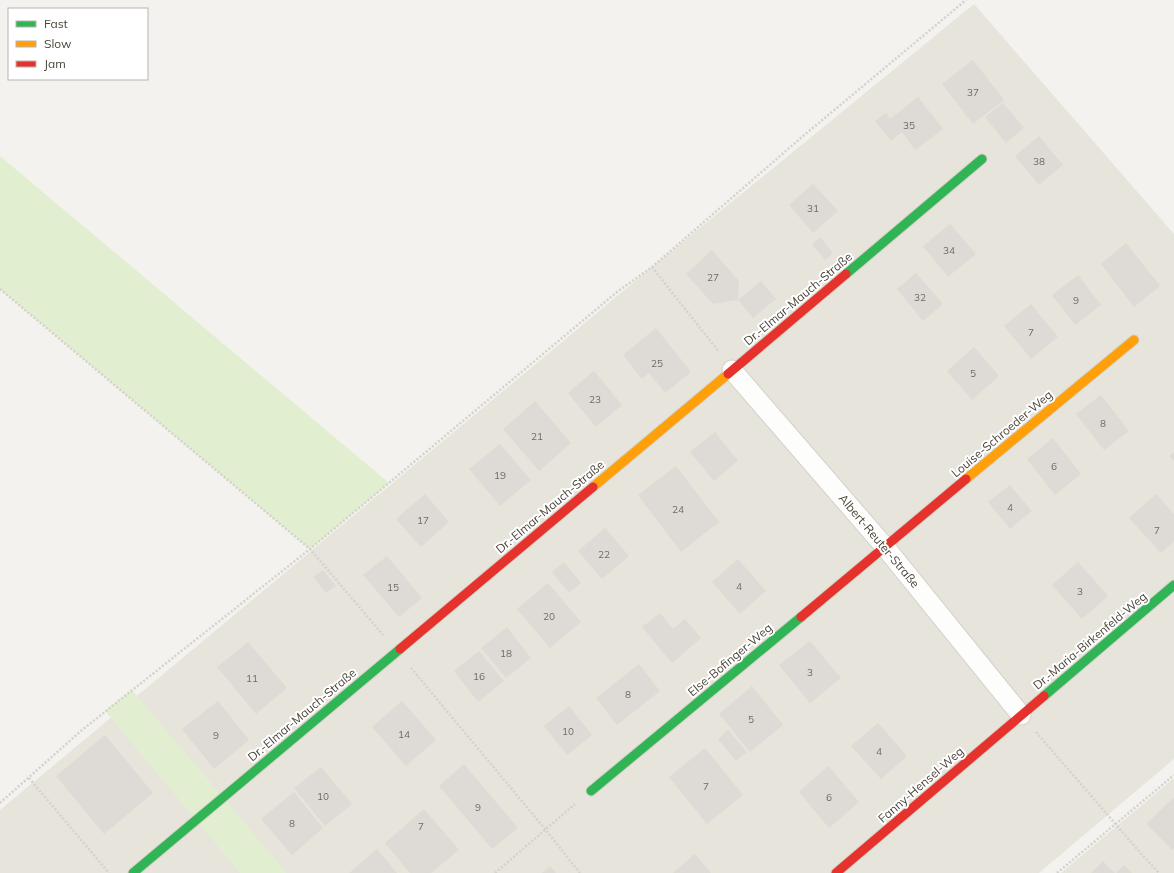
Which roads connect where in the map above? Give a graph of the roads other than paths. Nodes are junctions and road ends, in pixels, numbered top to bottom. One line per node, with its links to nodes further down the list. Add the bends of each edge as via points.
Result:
1 (982, 159): 3 (street, Dr.-Elmar-Mauch-Straße)
2 (1134, 340): 4 (street, Louise-Schroeder-Weg)
3 (732, 370): 4 (street, Albert-Reuter-Straße); 8 (street, Dr.-Elmar-Mauch-Straße)
4 (885, 547): 6 (street, Albert-Reuter-Straße); 7 (street, Else-Bofinger-Weg)
5 (1174, 585): 6 (street, Dr.-Maria-Birkenfeld-Weg)
6 (1021, 715): 9 (street, Fanny-Hensel-Weg)
7 (591, 791)
8 (133, 873)
9 (836, 873)

